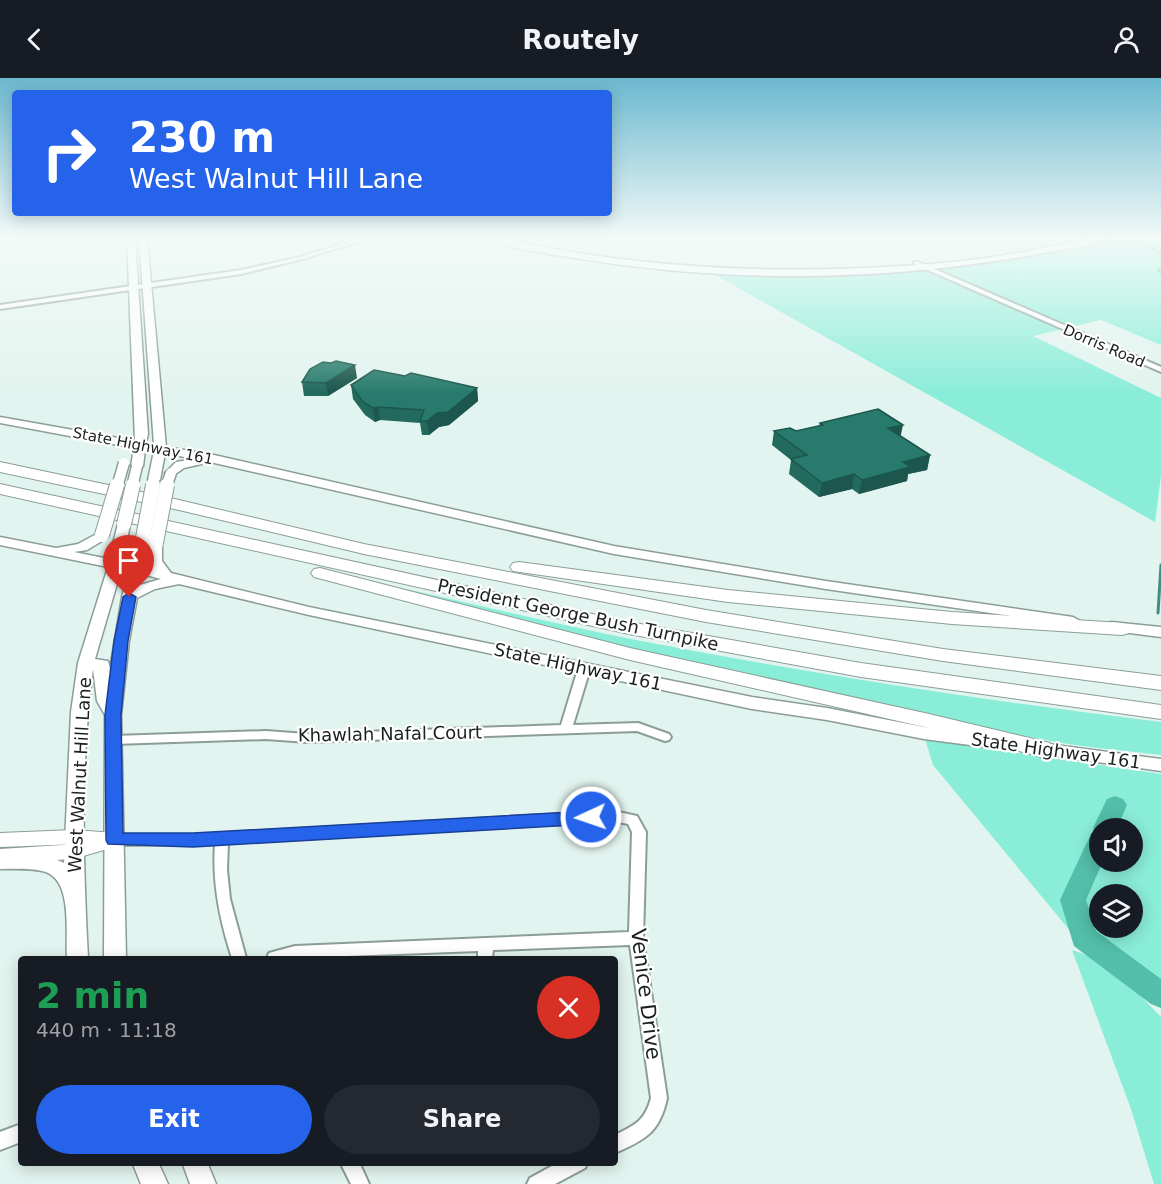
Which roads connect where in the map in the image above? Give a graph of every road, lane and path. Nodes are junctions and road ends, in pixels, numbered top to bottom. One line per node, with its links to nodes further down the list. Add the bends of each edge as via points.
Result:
1 (122, 290): 5 (street)
2 (133, 290): 8 (main road, West Walnut Hill Lane)
3 (148, 290): 7 (main road, West Walnut Hill Lane)
4 (976, 290): 6 (street, Dorris Road)
5 (0, 307)
6 (1161, 370)
7 (155, 381): 8 (main road); 14 (main road, West Walnut Hill Lane)
8 (140, 383): 10 (main road, West Walnut Hill Lane)
9 (0, 420): 11 (main road, State Highway 161)
10 (141, 423): 11 (main road, via 124,434); 13 (main road, West Walnut Hill Lane)
11 (94, 437): 12 (main road, State Highway 161)
12 (112, 440): 13 (main road, State Highway 161); 22 (main road, bridge, via 126,452 102,536 82,547)
13 (141, 444): 14 (main road, State Highway 161); 23 (main road, West Walnut Hill Lane, bridge)
14 (160, 447): 15 (main road, State Highway 161); 19 (main road, West Walnut Hill Lane, bridge)
15 (214, 459): 19 (main road, bridge, via 180,465 171,472); 28 (main road, State Highway 161, via 623,551)
16 (0, 467): 21 (highway, President George Bush Turnpike)
17 (0, 489): 20 (highway, President George Bush Turnpike)
18 (0, 541): 22 (main road, State Highway 161)
19 (148, 545): 24 (main road, West Walnut Hill Lane); 25 (main road, via 157,567)
20 (263, 547): 33 (highway, President George Bush Turnpike, via 705,642 946,683); 38 (highway, via 316,572 536,632)
21 (364, 549): 28 (highway, via 728,596 952,618); 32 (highway, President George Bush Turnpike, via 783,630)
22 (53, 552): 23 (main road, State Highway 161)
23 (115, 565): 24 (main road, State Highway 161); 30 (main road, West Walnut Hill Lane)
24 (137, 569): 25 (main road, State Highway 161); 27 (main road, West Walnut Hill Lane)
25 (167, 577): 26 (main road, State Highway 161)
26 (183, 580): 27 (main road, via 157,583); 31 (main road, State Highway 161)
27 (129, 597): 34 (main road, West Walnut Hill Lane)
28 (1122, 628): 29 (main road)
29 (1161, 632)
30 (86, 663): 34 (main road, via 102,665 105,701); 43 (main road, West Walnut Hill Lane, via 79,712)
31 (584, 669): 35 (street); 38 (main road, State Highway 161, via 752,703)
32 (1161, 683)
33 (1161, 712)
34 (113, 715): 37 (main road, West Walnut Hill Lane)
35 (566, 729): 36 (street, Khawlah Nafal Court, via 638,727); 37 (street, Khawlah Nafal Court)
36 (665, 737)
37 (114, 740): 42 (main road, West Walnut Hill Lane)
38 (1042, 749): 39 (main road, State Highway 161)
39 (1161, 765)
40 (222, 838): 42 (street); 47 (street, Venice Drive, via 614,816 632,820 639,832); 52 (street, via 219,868 226,917)
41 (0, 840): 43 (street)
42 (115, 840): 43 (street); 51 (main road, West Walnut Hill Lane)
43 (74, 844): 44 (street); 46 (main road, West Walnut Hill Lane)
44 (0, 856)
45 (0, 861): 46 (main road, via 47,863 63,872)
46 (74, 889): 50 (main road, West Walnut Hill Lane)
47 (636, 938): 48 (street); 56 (street, Venice Drive, via 659,1098 656,1116 643,1130)
48 (486, 951): 49 (street)
49 (426, 952): 53 (street, via 295,952)
50 (77, 956)
51 (115, 956)
52 (238, 956)
53 (281, 956)
54 (18, 1134): 55 (street)
55 (0, 1142)
56 (618, 1142)
57 (146, 1166): 61 (main road)
58 (196, 1166): 62 (main road)
59 (351, 1166): 63 (street)
60 (571, 1166): 64 (street)
61 (155, 1184)
62 (203, 1184)
63 (360, 1184)
64 (536, 1184)

